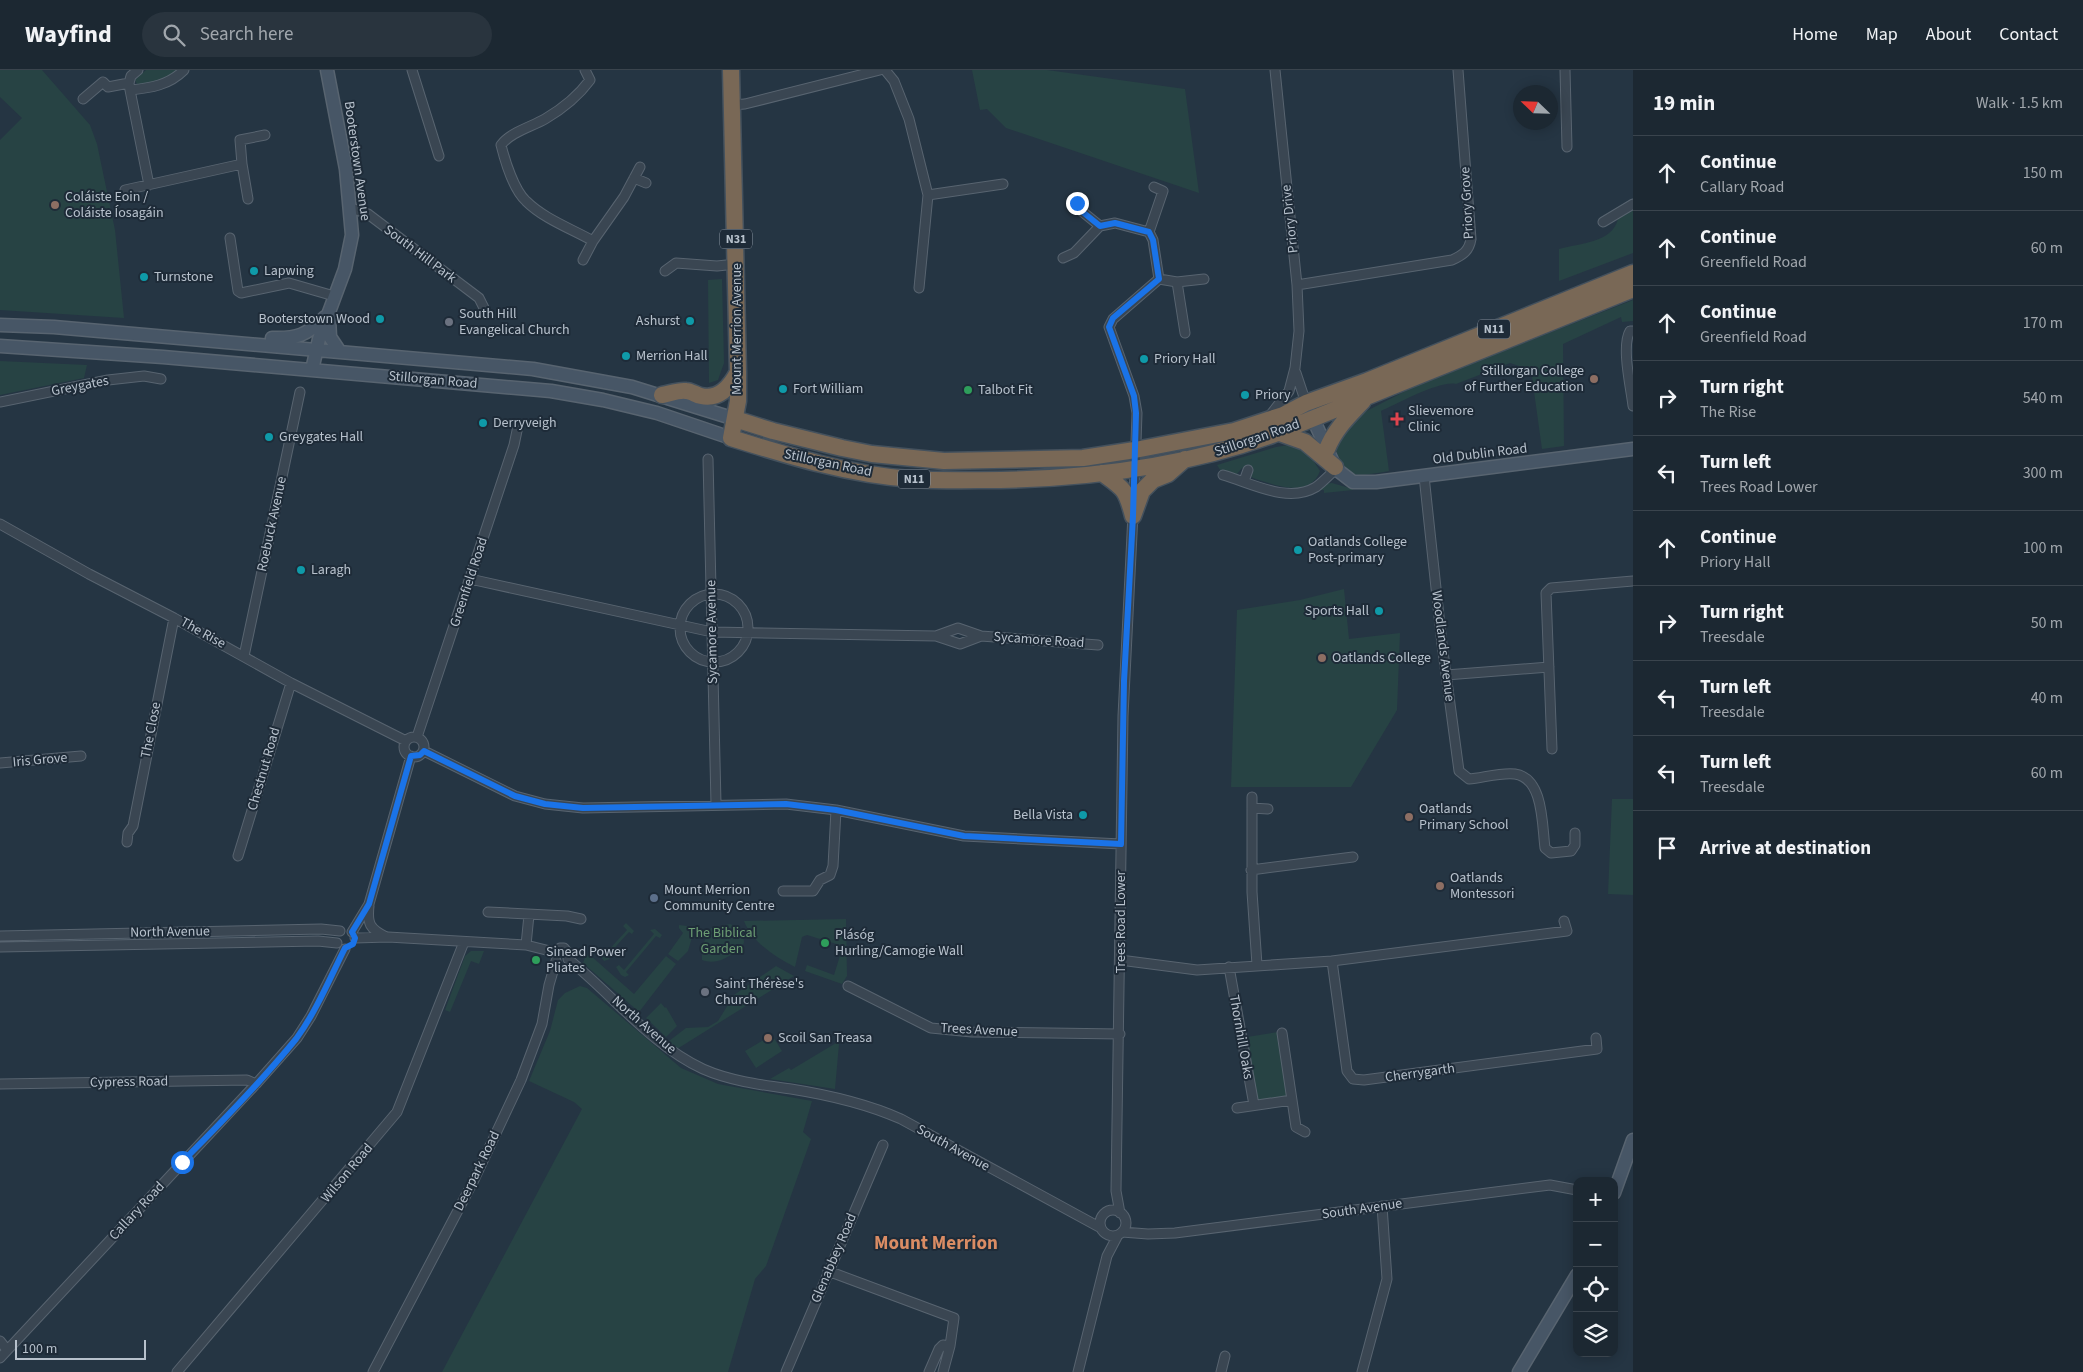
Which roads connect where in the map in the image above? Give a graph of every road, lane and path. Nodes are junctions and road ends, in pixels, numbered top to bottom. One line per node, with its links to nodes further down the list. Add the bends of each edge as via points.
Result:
1 (138, 70): 12 (street, via 131,76)
2 (184, 70): 12 (street, via 165,84 149,88)
3 (327, 70): 30 (main road, Booterstown Avenue)
4 (412, 70): 17 (street)
5 (585, 70): 35 (street, via 590,80 561,108 506,139 502,145 503,154 526,202)
6 (731, 70): 14 (highway, Mount Merrion Avenue / N31)
7 (880, 70): 14 (street)
8 (885, 70): 26 (street, via 894,81 909,118)
9 (1275, 70): 44 (street, Priory Drive)
10 (1458, 70): 44 (street, Priory Grove, via 1471,239 1469,248 1452,260)
11 (1565, 70): 16 (street)
12 (130, 86): 13 (street, via 112,88 103,82); 23 (street)
13 (83, 99)
14 (732, 105): 38 (highway, Mount Merrion Avenue / N31)
15 (266, 135): 18 (street, via 240,140)
16 (1567, 148)
17 (439, 156)
18 (242, 164): 23 (street); 27 (street)
19 (640, 167): 20 (street)
20 (634, 178): 21 (street); 35 (street)
21 (646, 183)
22 (1003, 184): 26 (street)
23 (149, 185): 25 (street)
24 (1154, 187): 33 (street, via 1163,191)
25 (125, 190)
26 (928, 195): 45 (street)
27 (248, 199)
28 (1077, 203): 32 (street, via 1079,209)
29 (1633, 204): 31 (street)
30 (351, 208): 47 (main road, Booterstown Avenue, via 351,245); 48 (street, South Hill Park, via 368,214 479,298)
31 (1603, 222)
32 (1100, 226): 33 (street, via 1115,223); 36 (street, via 1074,253)
33 (1149, 232): 41 (street)
34 (230, 238): 47 (street, via 240,293 290,283)
35 (593, 241): 37 (street)
36 (1063, 258)
37 (583, 260)
38 (736, 264): 39 (street, via 676,263); 61 (highway, Mount Merrion Avenue / N31)
39 (665, 271)
40 (1633, 273): 67 (highway, Stillorgan Road / N11)
41 (1159, 279): 43 (street); 77 (street, via 1113,318 1109,327 1134,396)
42 (1204, 279): 43 (street)
43 (1177, 282): 52 (street)
44 (1297, 286): 59 (street, Priory Drive, via 1299,331)
45 (919, 288)
46 (1633, 289): 65 (highway, Stillorgan Road / N11)
47 (334, 296): 49 (main road, Booterstown Avenue)
48 (484, 308)
49 (329, 313): 53 (main road, via 301,336 287,339 246,336); 56 (main road, Booterstown Avenue); 57 (main road, via 330,336)
50 (0, 325): 53 (main road, Stillorgan Road)
51 (1633, 331): 68 (street, via 1627,336)
52 (1185, 333)
53 (234, 343): 55 (main road, Stillorgan Road)
54 (0, 346): 58 (main road, Stillorgan Road)
55 (268, 346): 56 (main road, Stillorgan Road); 58 (main road, via 274,355)
56 (315, 350): 57 (main road, Stillorgan Road); 60 (main road, Booterstown Avenue)
57 (340, 352): 64 (main road, Stillorgan Road, via 533,369)
58 (266, 366): 60 (main road, Stillorgan Road)
59 (1295, 368): 67 (street, Priory Drive); 73 (street, Priory Drive, via 1289,391)
60 (312, 370): 72 (main road, Stillorgan Road, via 551,391 604,400)
61 (738, 372): 64 (highway, via 722,392 712,398 686,391); 69 (highway, Mount Merrion Avenue / N31)
62 (161, 379): 66 (street, Greygates, via 144,376 108,380)
63 (300, 392): 99 (street, Roebuck Avenue)
64 (662, 395): 69 (main road, Stillorgan Road); 72 (main road, via 691,407 700,418)
65 (1366, 398): 70 (highway, Stillorgan Road / N11); 75 (highway, N11, via 1338,426)
66 (0, 402)
67 (1306, 403): 70 (main road); 73 (highway, Stillorgan Road / N11, via 1284,415)
68 (1633, 406)
69 (735, 418): 74 (highway, Mount Merrion Avenue / N31); 77 (highway, Stillorgan Road / N11, via 842,448 935,461 1064,459)
70 (1314, 418): 73 (highway, Stillorgan Road / N11); 75 (main road)
71 (518, 426): 89 (street, Greenfield Road)
72 (694, 426): 74 (main road, Stillorgan Road)
73 (1271, 427): 77 (highway, Stillorgan Road / N11); 79 (highway, Stillorgan Road / N11, via 1236,447); 81 (highway, via 1305,442)
74 (731, 438): 83 (highway, Stillorgan Road / N11, via 853,471 910,479 1011,480)
75 (1327, 449): 81 (main road)
76 (1633, 449): 85 (main road, Old Dublin Road)
77 (1136, 450): 80 (street, Trees Road Lower)
78 (708, 459): 91 (street, Sycamore Avenue)
79 (1185, 459): 80 (highway, Stillorgan Road / N11); 87 (highway, via 1142,490)
80 (1134, 468): 83 (highway, Stillorgan Road / N11); 87 (street, Trees Road Lower)
81 (1336, 468): 85 (main road, Old Dublin Road, via 1353,482); 86 (street, via 1318,486 1292,494)
82 (1248, 470): 86 (street)
83 (1102, 473): 87 (highway, via 1128,495)
84 (1223, 475): 86 (street)
85 (1424, 476): 102 (street, Woodlands Avenue)
86 (1244, 481)
87 (1133, 516): 118 (street, Trees Road Lower, via 1124,681)
88 (0, 524): 92 (street, The Rise)
89 (470, 579): 93 (street, Sycamore Road); 104 (street, Greenfield Road)
90 (1633, 581): 101 (street, via 1551,588 1546,593)
91 (711, 595): 93 (street, via 696,601 682,616); 94 (street, Sycamore Avenue); 95 (street, via 728,597 737,603 746,616)
92 (174, 618): 99 (street, The Rise); 117 (street, The Close)
93 (679, 625): 94 (street, Sycamore Road); 100 (street, via 683,645 694,656)
94 (712, 632): 95 (street, Sycamore Road); 100 (street, Sycamore Avenue)
95 (748, 632): 96 (street, Sycamore Road); 100 (street, via 736,654)
96 (936, 636): 97 (street, Sycamore Road, via 958,628); 97 (street, Sycamore Road, via 960,644)
97 (980, 636): 98 (street, Sycamore Road)
98 (1098, 645)
99 (244, 656): 103 (street, The Rise)
100 (713, 662): 112 (street, Sycamore Avenue)
101 (1549, 667): 102 (street); 106 (street)
102 (1446, 676): 116 (street, Woodlands Avenue, via 1459,771 1468,780 1515,774 1526,777 1541,806 1545,848 1551,853 1571,852)
103 (291, 683): 105 (street, The Rise); 119 (street, Chestnut Road)
104 (417, 737): 105 (street); 107 (street, via 423,741)
105 (406, 741): 109 (street, via 405,750)
106 (1552, 749)
107 (424, 751): 109 (street); 112 (street, via 515,796 545,804 583,808)
108 (81, 756): 110 (street, Iris Grove)
109 (411, 756): 123 (street)
110 (0, 763)
111 (1252, 797): 113 (street)
112 (716, 804): 115 (street, via 786,804)
113 (1252, 808): 114 (street); 121 (street)
114 (1268, 809)
115 (836, 810): 118 (street, via 964,836); 122 (street, via 830,875 820,880 813,891)
116 (1575, 834)
117 (127, 842)
118 (1121, 844): 139 (street, Trees Road Lower)
119 (238, 856)
120 (1353, 857): 121 (street)
121 (1251, 870): 141 (street)
122 (784, 891)
123 (369, 904): 129 (street); 131 (street, via 370,925)
124 (488, 912): 125 (street)
125 (529, 915): 126 (street); 134 (street)
126 (581, 919)
127 (1564, 921): 140 (street, via 1567,931)
128 (340, 931): 129 (street, via 348,929); 130 (street, North Avenue); 133 (street, via 336,935)
129 (354, 935): 131 (street); 136 (street, via 351,947)
130 (0, 936)
131 (388, 938): 132 (street)
132 (464, 942): 134 (street); 175 (street, Wilson Road, via 397,1112)
133 (336, 943): 135 (street, North Avenue); 136 (street)
134 (526, 945): 137 (street)
135 (0, 947)
136 (345, 948): 148 (street, Callary Road, via 297,1038)
137 (555, 956): 138 (street, via 562,963); 138 (street, via 560,948 564,948); 176 (street, Deerpark Road, via 542,1024 521,1080 474,1180)
138 (568, 960): 149 (street, North Avenue, via 656,1038 704,1070)
139 (1120, 960): 142 (street, via 1197,970); 145 (street, Trees Road Lower)
140 (1332, 961): 141 (street); 146 (street, Cherrygarth, via 1347,1072 1353,1079 1596,1048)
141 (1257, 965): 142 (street)
142 (1229, 968): 151 (street, Thornhill Oaks)
143 (848, 986): 145 (street, Trees Avenue, via 930,1028 972,1032)
144 (1282, 1033): 150 (street)
145 (1120, 1034): 158 (street, Trees Road Lower)
146 (1596, 1038)
147 (0, 1084): 148 (street, Cypress Road, via 247,1080)
148 (256, 1084): 172 (street, Callary Road)
149 (817, 1094): 162 (street, South Avenue, via 862,1103 901,1119)
150 (1292, 1100): 151 (street); 153 (street, via 1296,1127)
151 (1254, 1105): 152 (street)
152 (1237, 1108)
153 (1305, 1132)
154 (1633, 1140): 156 (main road)
155 (883, 1145): 168 (street, Glenabbey Road)
156 (1618, 1182)
157 (1573, 1189): 159 (street, South Avenue, via 1550,1185)
158 (1116, 1191): 160 (street, Trees Road Lower); 161 (street)
159 (1382, 1206): 166 (street, South Avenue); 182 (street, via 1387,1279)
160 (1120, 1213): 161 (street); 163 (street)
161 (1105, 1214): 162 (street); 164 (street, via 1100,1220)
162 (1083, 1218): 164 (street, South Avenue)
163 (1125, 1223): 165 (street); 166 (street, South Avenue)
164 (1102, 1230): 165 (street, via 1110,1235); 167 (street)
165 (1120, 1233): 166 (street, South Avenue); 167 (street)
166 (1148, 1234)
167 (1107, 1256): 180 (street)
168 (828, 1271): 171 (street, via 954,1318); 177 (street, Glenabbey Road)
169 (1573, 1282): 183 (main road)
170 (0, 1341): 172 (street)
171 (950, 1346): 178 (street, via 943,1345); 179 (street)
172 (7, 1350): 174 (street, Callary Road)
173 (1225, 1356): 181 (street)
174 (0, 1358)
175 (177, 1372)
176 (373, 1372)
177 (786, 1372)
178 (929, 1372)
179 (943, 1372)
180 (1078, 1372)
181 (1221, 1372)
182 (1362, 1372)
183 (1519, 1372)

